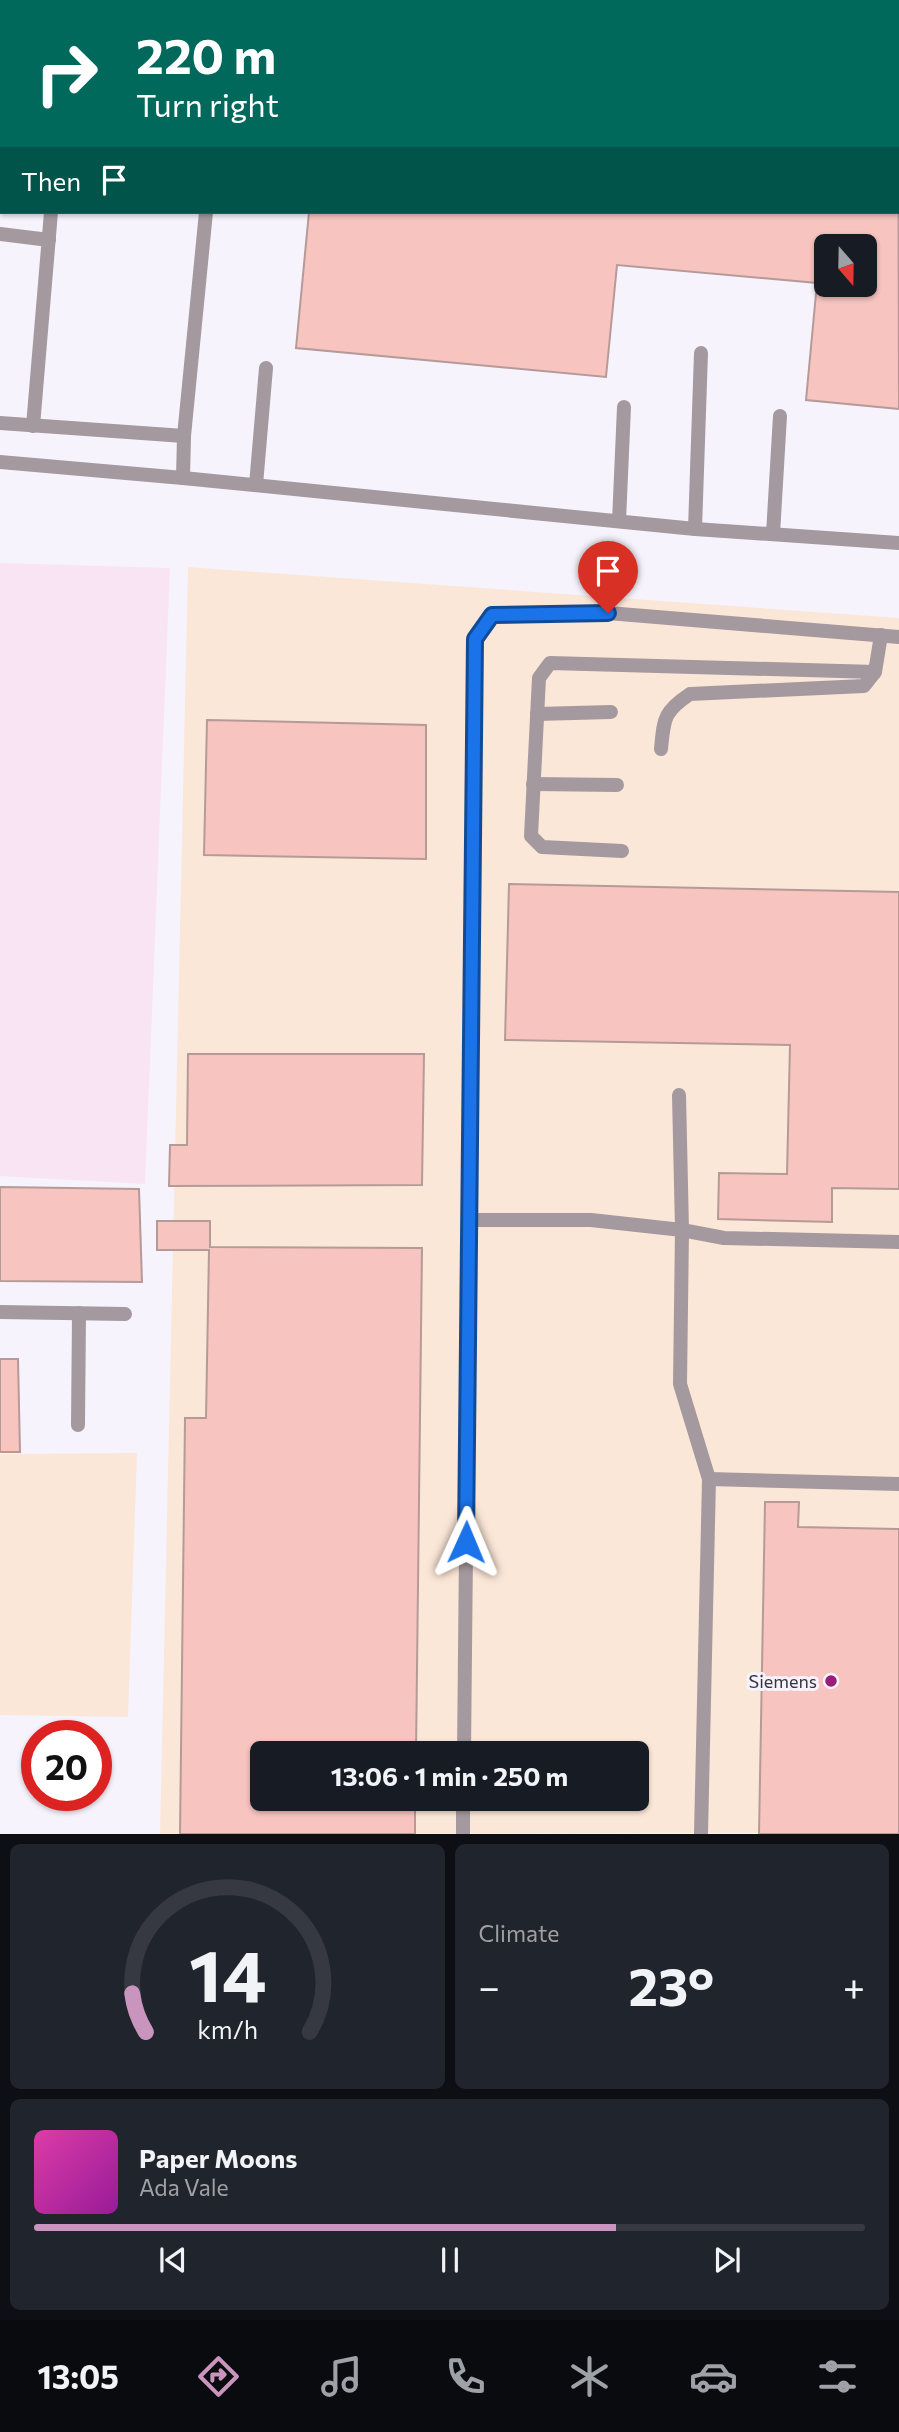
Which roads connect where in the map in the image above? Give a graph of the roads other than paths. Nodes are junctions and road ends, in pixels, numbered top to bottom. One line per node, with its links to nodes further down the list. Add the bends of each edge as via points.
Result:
1 (51, 214): 4 (lane)
2 (206, 214): 11 (lane)
3 (0, 233): 4 (lane)
4 (49, 240): 10 (lane)
5 (701, 353): 16 (lane)
6 (267, 368): 14 (lane)
7 (624, 407): 15 (lane)
8 (780, 416): 17 (lane)
9 (0, 423): 10 (lane)
10 (33, 426): 11 (lane)
11 (184, 436): 13 (lane)
12 (0, 462): 13 (lane)
13 (183, 478): 14 (lane)
14 (256, 485): 15 (lane)
15 (619, 521): 16 (lane)
16 (695, 528): 17 (lane)
17 (773, 534): 18 (lane)
18 (899, 543)
19 (881, 635): 20 (lane); 21 (lane); 29 (lane, via 608,613 492,615 475,639)
20 (899, 637)
21 (875, 672): 23 (lane, via 551,663 539,678); 24 (lane, via 864,686 690,694 664,718)
22 (611, 712): 23 (lane)
23 (537, 714): 25 (lane)
24 (660, 750)
25 (533, 784): 26 (lane); 27 (lane, via 531,836 542,847)
26 (617, 785)
27 (622, 851)
28 (679, 1095): 30 (lane)
29 (469, 1220): 30 (lane, via 591,1220); 38 (lane)
30 (682, 1230): 31 (lane, via 724,1238); 36 (lane, via 680,1384)
31 (899, 1242)
32 (0, 1312): 33 (lane)
33 (79, 1313): 34 (lane); 35 (lane)
34 (125, 1314)
35 (78, 1425)
36 (709, 1479): 37 (lane); 41 (lane)
37 (899, 1484)
38 (464, 1741)
39 (463, 1811): 40 (lane)
40 (463, 1833)
41 (702, 1833)

